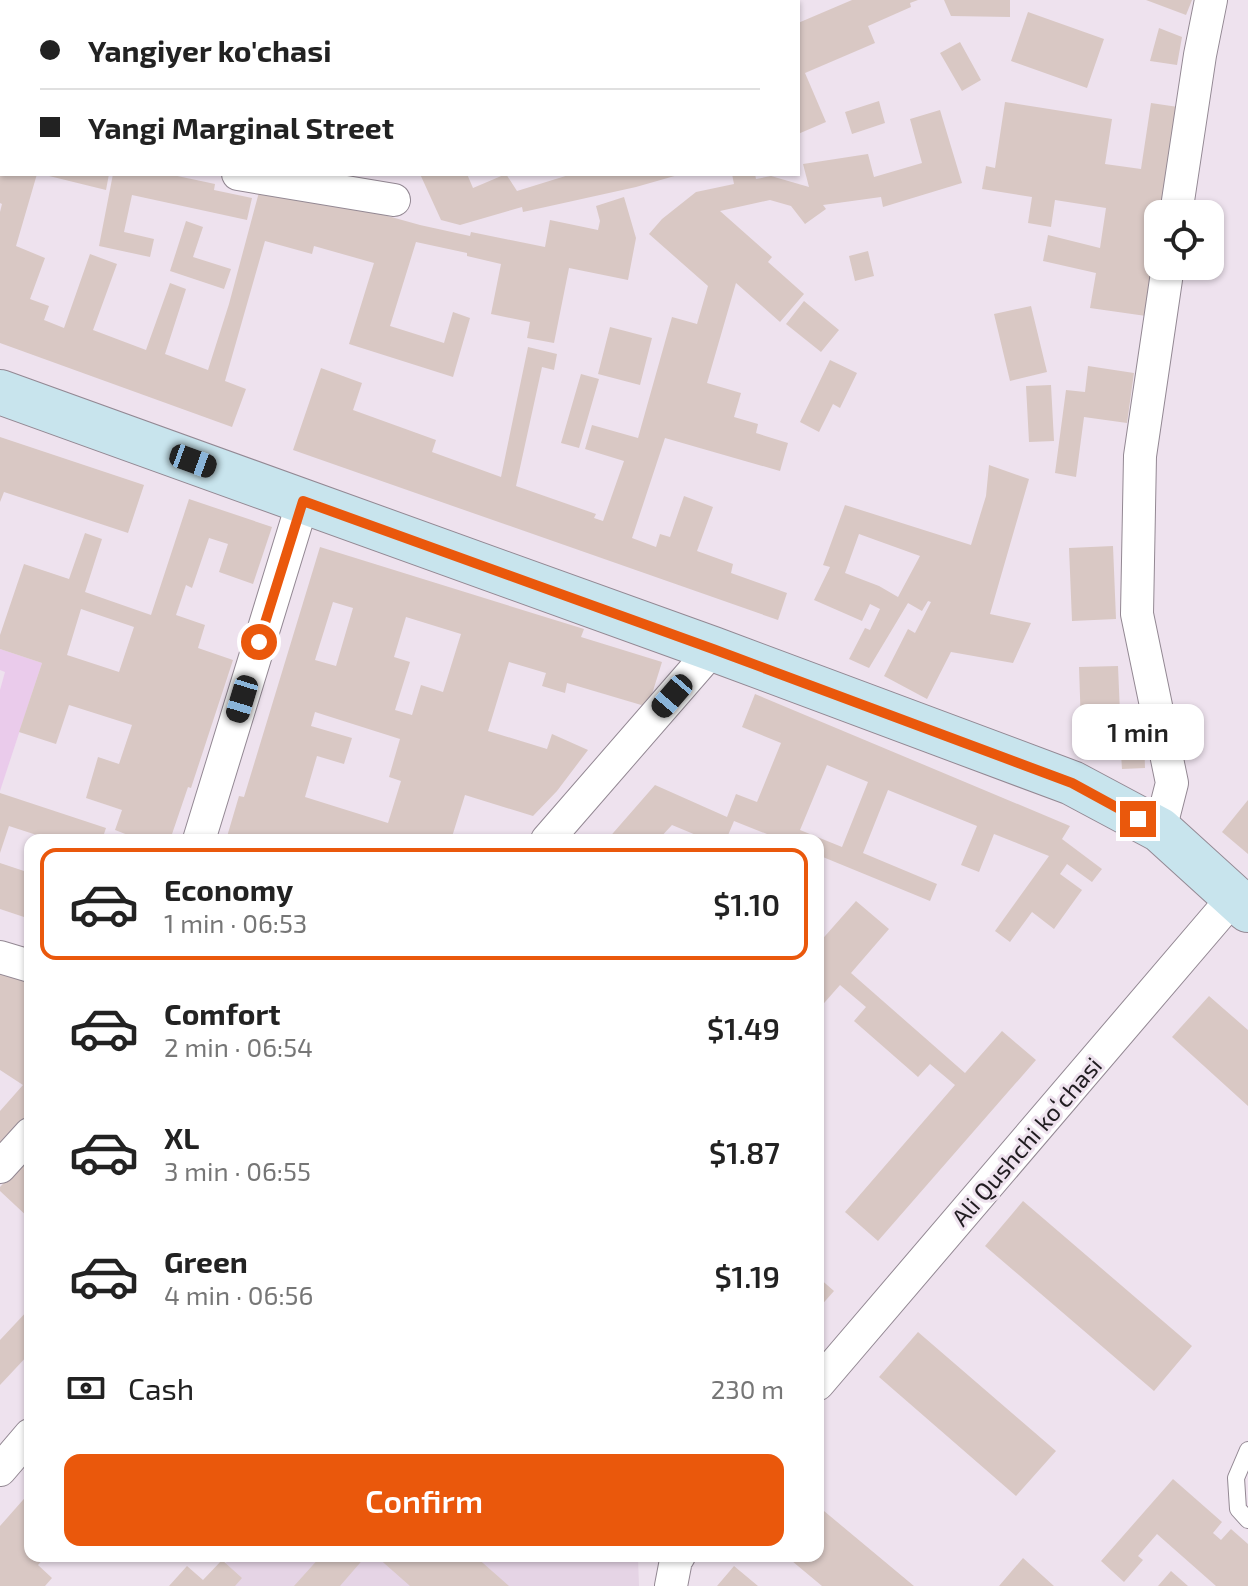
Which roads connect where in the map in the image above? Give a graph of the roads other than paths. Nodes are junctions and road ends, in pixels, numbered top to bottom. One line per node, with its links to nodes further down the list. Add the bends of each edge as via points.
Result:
1 (1211, 0): 4 (street)
2 (250, 176): 3 (street)
3 (394, 200)
4 (1178, 200)
5 (1166, 280): 9 (street, via 1140,456 1137,614 1172,783)
6 (0, 392): 7 (main road)
7 (303, 501): 8 (main road); 10 (street)
8 (713, 649): 9 (main road, via 1072,783); 11 (street)
9 (1160, 830): 12 (main road)
10 (201, 834)
11 (552, 834)
12 (1241, 903): 17 (street, Ali Qushchi koʻchasi)
13 (0, 957): 14 (street)
14 (24, 964)
15 (24, 1141): 16 (street)
16 (0, 1167)
17 (824, 1377)
18 (24, 1442): 20 (street)
19 (1248, 1450): 21 (lane, via 1236,1478 1238,1509)
20 (0, 1470)
21 (1248, 1520)
22 (676, 1562): 23 (street)
23 (671, 1586)

